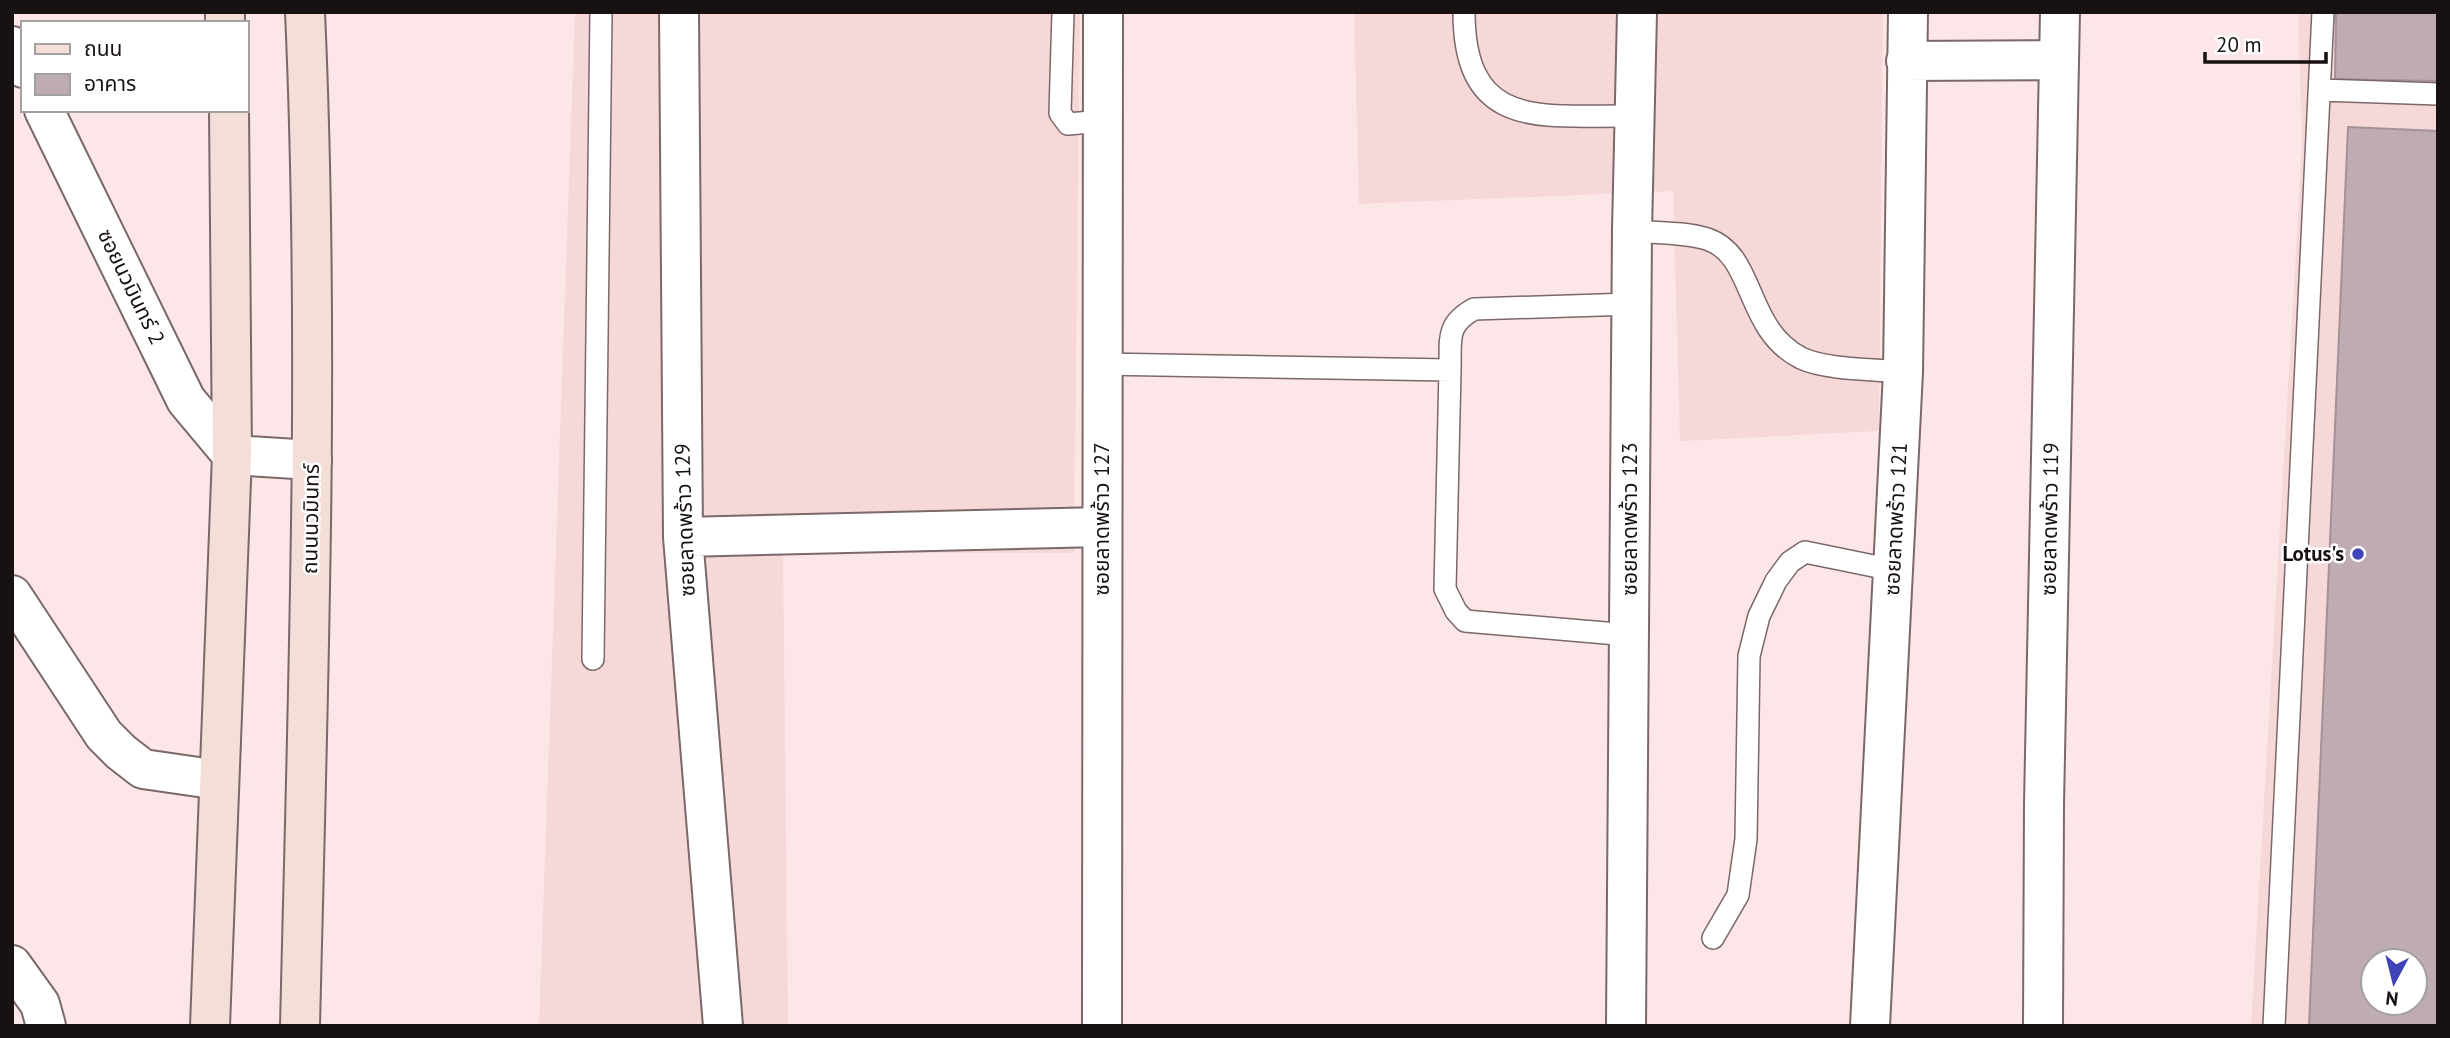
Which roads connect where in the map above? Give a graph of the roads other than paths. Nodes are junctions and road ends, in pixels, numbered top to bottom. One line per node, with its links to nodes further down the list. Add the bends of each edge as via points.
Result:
1 (304, 12): 27 (main road, ถนนนวมินทร์, via 313,244)
2 (601, 12): 33 (lane)
3 (679, 12): 29 (street, ซอยลาดพร้าว 129)
4 (1063, 12): 20 (lane, via 1059,113 1068,124)
5 (1103, 12): 20 (street, ซอยลาดพร้าว 127)
6 (1464, 12): 19 (lane, via 1464,43 1489,97 1541,115)
7 (1637, 12): 19 (street, ซอยลาดพร้าว 123)
8 (1908, 12): 13 (street, ซอยลาดพร้าว 121)
9 (2060, 12): 12 (street, ซอยลาดพร้าว 119)
10 (2323, 12): 15 (lane)
11 (12, 46): 14 (street)
12 (2059, 60): 13 (street); 44 (street, ซอยลาดพร้าว 119, via 2043,804)
13 (1906, 61): 25 (street, ซอยลาดพร้าว 121)
14 (21, 64)
15 (2321, 90): 16 (lane); 45 (lane)
16 (2438, 94)
17 (45, 112): 26 (street, ซอยนวมินทร์ 2, via 186,400)
18 (229, 112): 26 (main road)
19 (1633, 117): 21 (street, ซอยลาดพร้าว 123)
20 (1103, 121): 23 (street, ซอยลาดพร้าว 127)
21 (1632, 231): 22 (street, ซอยลาดพร้าว 123); 25 (lane, via 1707,239 1727,250 1735,258 1760,320 1802,359)
22 (1631, 304): 24 (lane, via 1474,309 1451,329); 32 (street, ซอยลาดพร้าว 123)
23 (1102, 364): 24 (lane); 28 (street, ซอยลาดพร้าว 127)
24 (1450, 370): 32 (lane, via 1445,589 1455,611 1465,621)
25 (1903, 372): 30 (street, ซอยลาดพร้าว 121)
26 (232, 454): 27 (street); 34 (main road)
27 (312, 460): 39 (main road, ถนนนวมินทร์)
28 (1102, 527): 29 (street); 41 (street, ซอยลาดพร้าว 127)
29 (682, 537): 40 (street, ซอยลาดพร้าว 129)
30 (1893, 570): 35 (lane, via 1805,552 1790,562 1776,581 1759,616 1749,656 1746,825 1738,895); 43 (street, ซอยลาดพร้าว 121)
31 (12, 594): 34 (street, via 104,735 121,752 143,769)
32 (1629, 635): 42 (street, ซอยลาดพร้าว 123)
33 (593, 659)
34 (219, 780): 38 (main road)
35 (1713, 938)
36 (12, 965): 37 (street, via 40,1004)
37 (46, 1026)
38 (210, 1026)
39 (300, 1026)
40 (723, 1026)
41 (1101, 1026)
42 (1626, 1026)
43 (1870, 1026)
44 (2043, 1026)
45 (2274, 1026)

